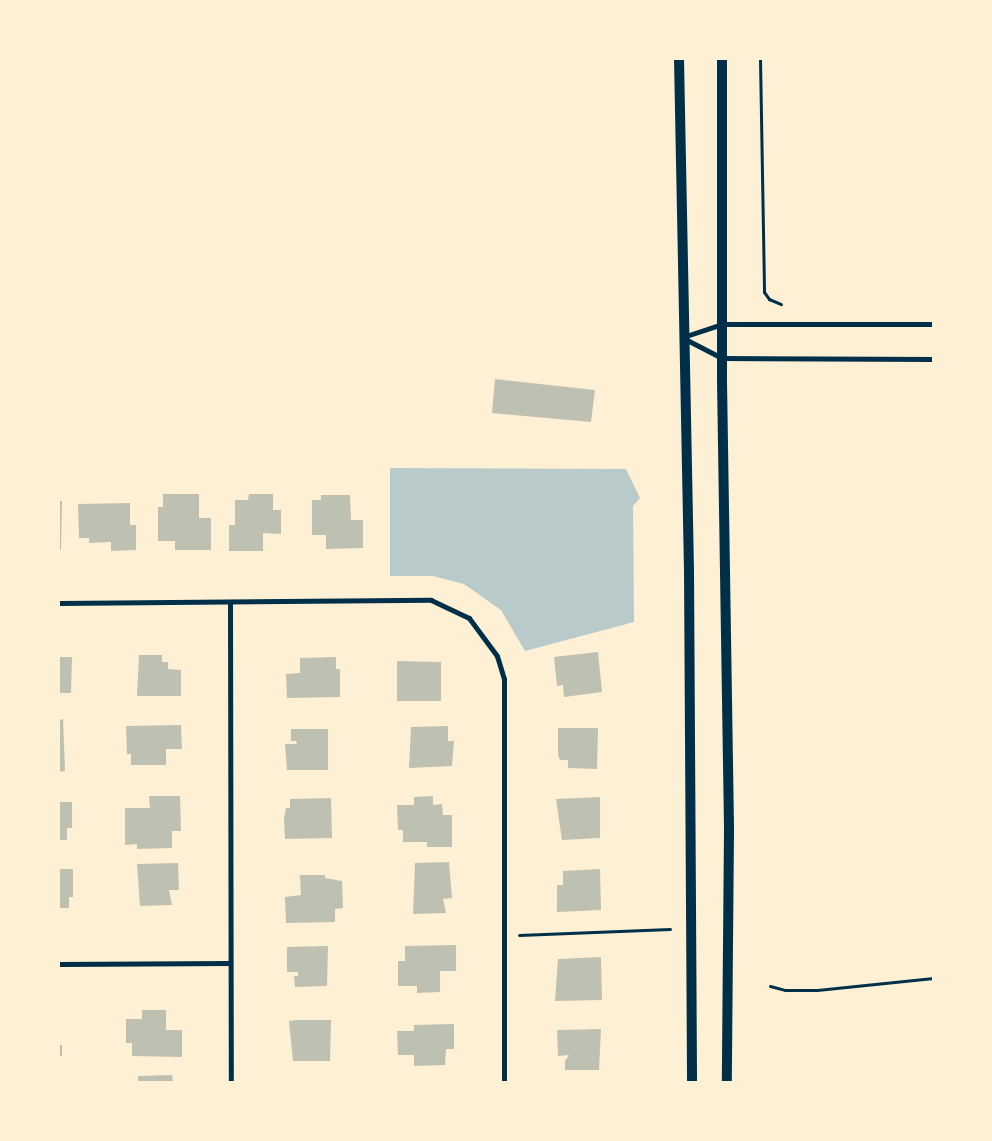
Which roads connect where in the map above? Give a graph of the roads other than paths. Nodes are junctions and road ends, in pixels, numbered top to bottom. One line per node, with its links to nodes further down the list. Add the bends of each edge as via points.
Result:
1 (679, 59): 5 (main road)
2 (722, 59): 3 (main road)
3 (722, 324): 4 (street); 5 (street); 6 (main road)
4 (933, 324)
5 (683, 338): 6 (street); 14 (main road, via 689,579)
6 (722, 358): 7 (street); 15 (main road, via 729,830)
7 (933, 359)
8 (230, 602): 9 (street); 10 (street); 13 (street, via 430,600 469,618 483,632 497,656 504,679)
9 (59, 603)
10 (230, 963): 11 (street); 12 (street)
11 (59, 964)
12 (231, 1082)
13 (504, 1082)
14 (692, 1082)
15 (726, 1082)

